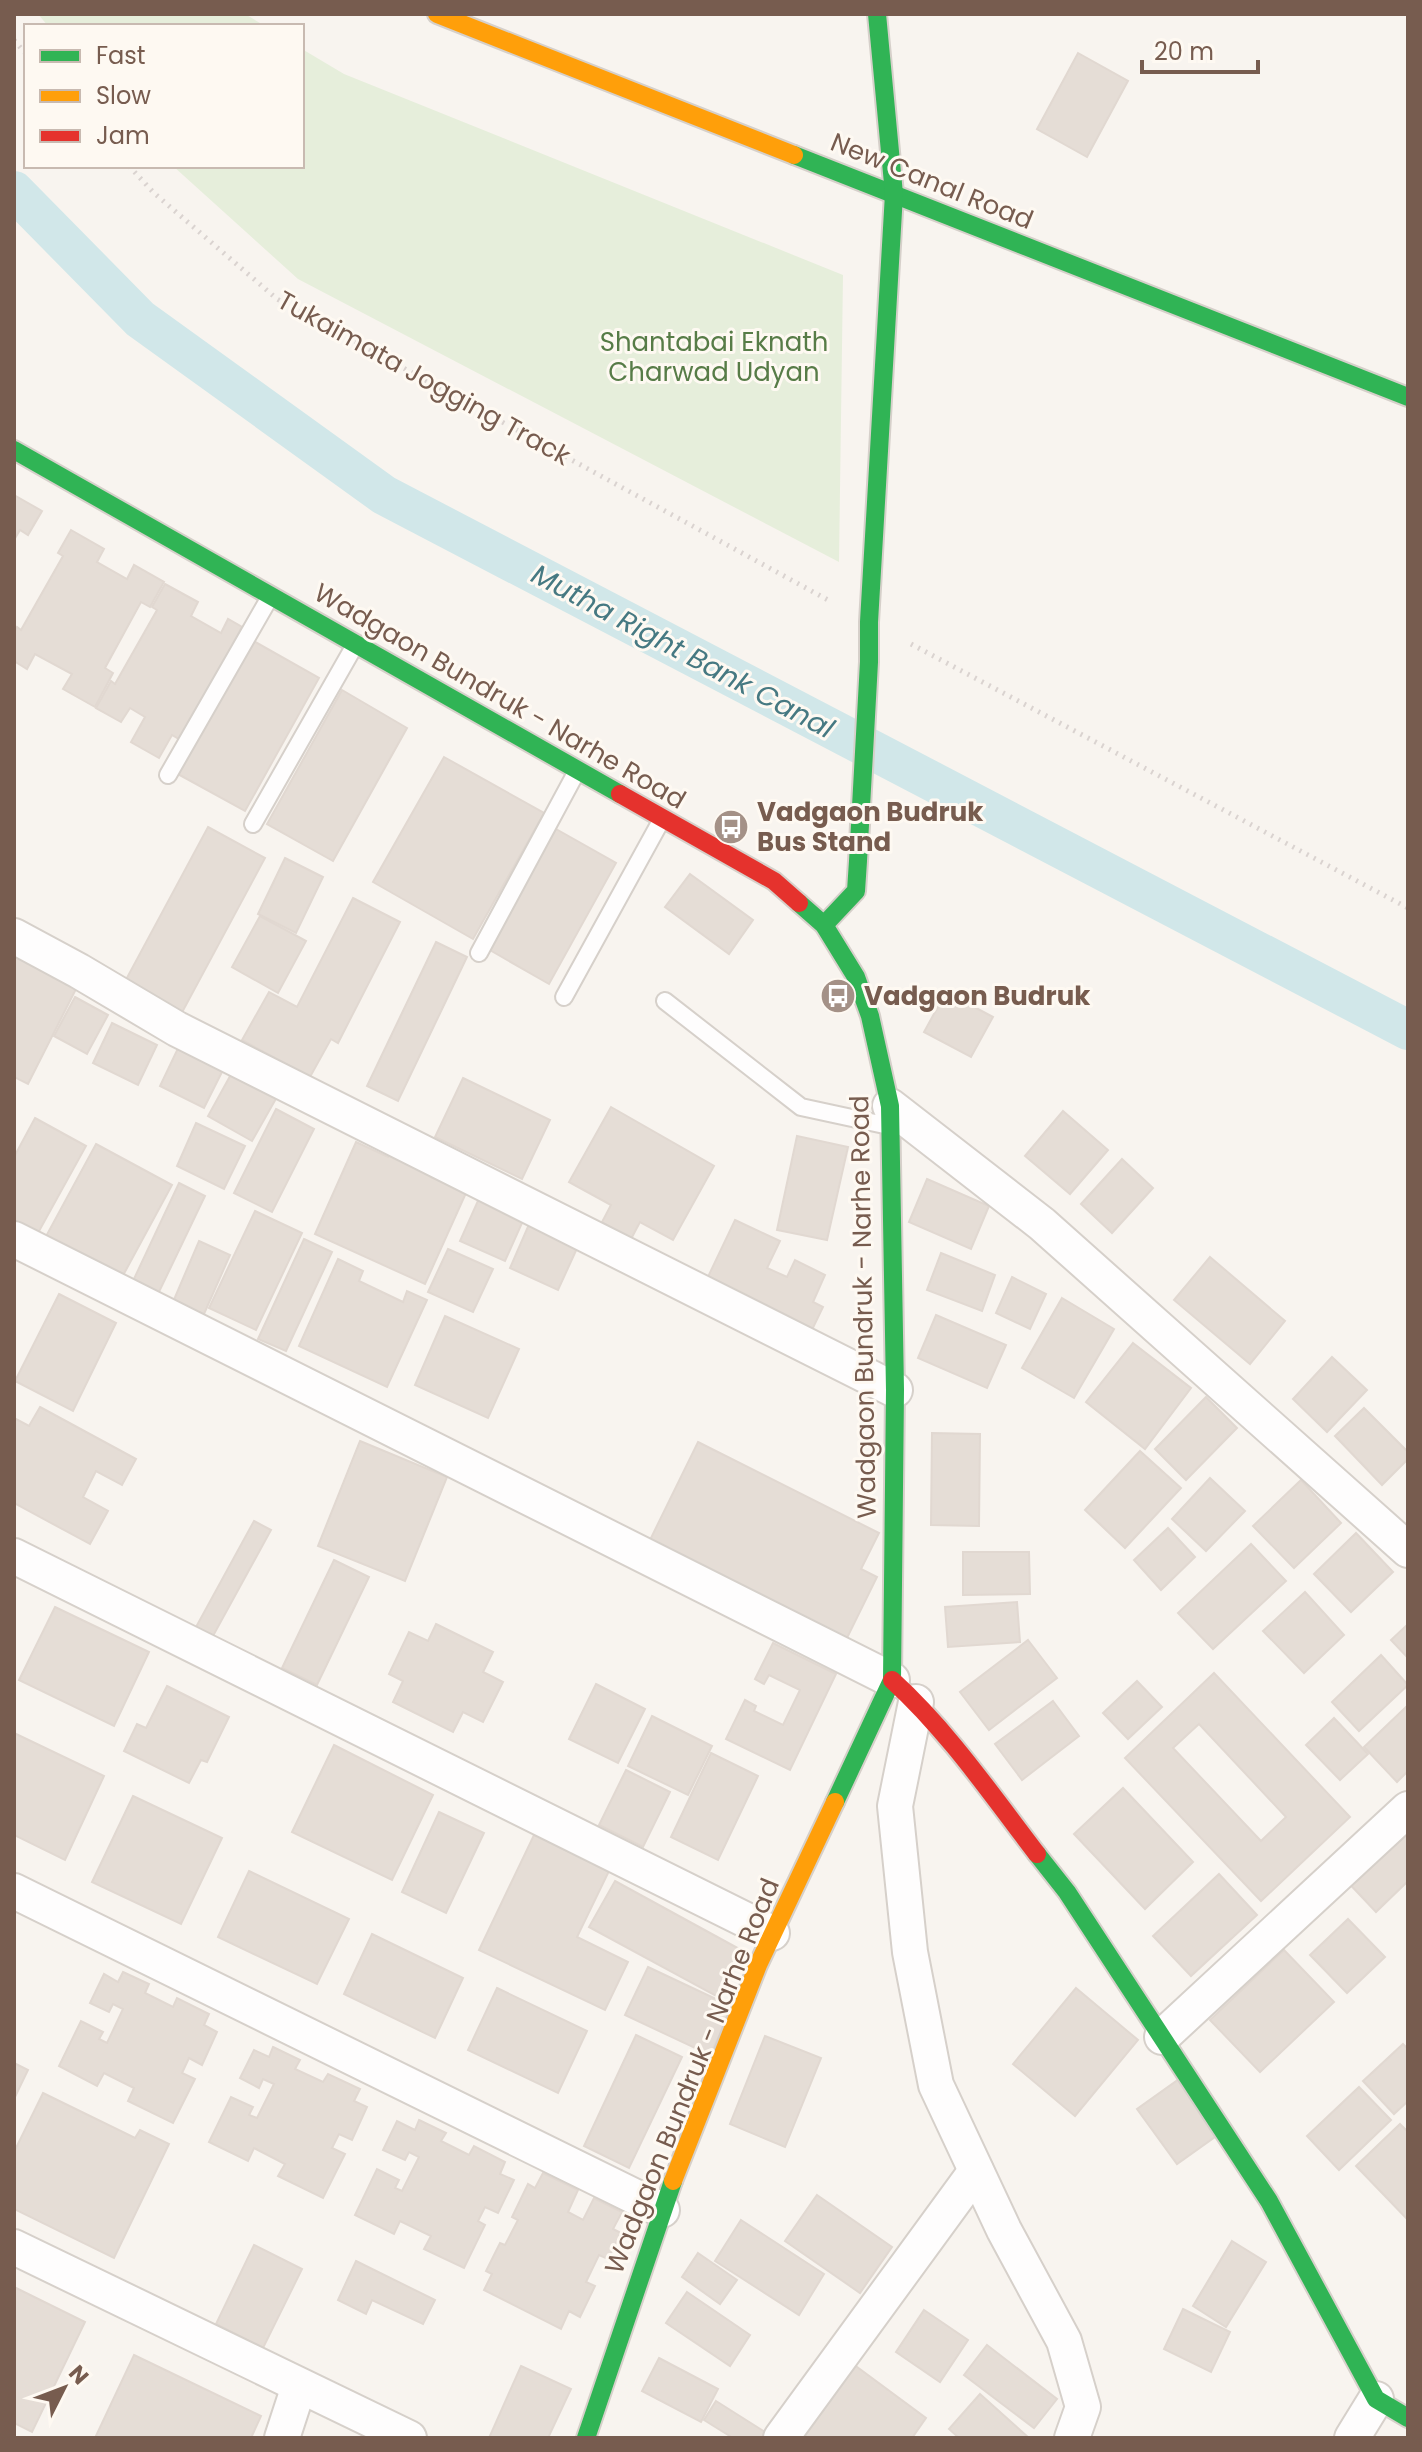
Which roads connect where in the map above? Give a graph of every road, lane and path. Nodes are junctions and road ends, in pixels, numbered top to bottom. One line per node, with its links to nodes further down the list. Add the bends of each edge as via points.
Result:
1 (437, 14): 4 (street, New Canal Road)
2 (877, 14): 4 (street)
3 (131, 168): 7 (path, Tukaimata Jogging Track, via 277,299)
4 (894, 194): 5 (street, New Canal Road); 16 (street, via 856,891)
5 (1408, 397)
6 (14, 450): 8 (street, Wadgaon Bundruk - Narhe Road)
7 (702, 531)
8 (271, 596): 9 (street, Wadgaon Bundruk - Narhe Road); 12 (lane)
9 (356, 643): 11 (street, Wadgaon Bundruk - Narhe Road); 14 (lane)
10 (1080, 734): 15 (path)
11 (578, 770): 13 (street, Wadgaon Bundruk - Narhe Road); 18 (lane)
12 (168, 775)
13 (663, 818): 16 (street, Wadgaon Bundruk - Narhe Road, via 774,881); 19 (lane)
14 (253, 824)
15 (1408, 908)
16 (824, 925): 21 (street, Wadgaon Bundruk - Narhe Road, via 856,977 870,1016)
17 (14, 936): 23 (street, via 177,1029)
18 (479, 953)
19 (564, 997)
20 (665, 1001): 21 (lane, via 801,1107)
21 (890, 1116): 23 (street, Wadgaon Bundruk - Narhe Road); 24 (street, via 1042,1224)
22 (14, 1239): 26 (street)
23 (895, 1390): 26 (street, Wadgaon Bundruk - Narhe Road)
24 (1408, 1550)
25 (14, 1556): 29 (street)
26 (904, 1691): 29 (street, Wadgaon Bundruk - Narhe Road); 30 (street, via 954,1746 1067,1892); 31 (street, via 895,1806 910,1952 936,2085)
27 (1408, 1809): 30 (street)
28 (14, 1891): 32 (street)
29 (772, 1933): 32 (street, Wadgaon Bundruk - Narhe Road)
30 (1162, 2037): 35 (street, via 1269,2201)
31 (976, 2171): 40 (street); 41 (street, via 1064,2341 1083,2407)
32 (662, 2210): 39 (street, Wadgaon Bundruk - Narhe Road)
33 (14, 2247): 34 (street)
34 (299, 2386): 37 (street); 38 (street)
35 (1376, 2399): 36 (street); 42 (street)
36 (1408, 2418)
37 (282, 2438)
38 (409, 2438)
39 (586, 2438)
40 (781, 2438)
41 (1072, 2438)
42 (1352, 2438)

